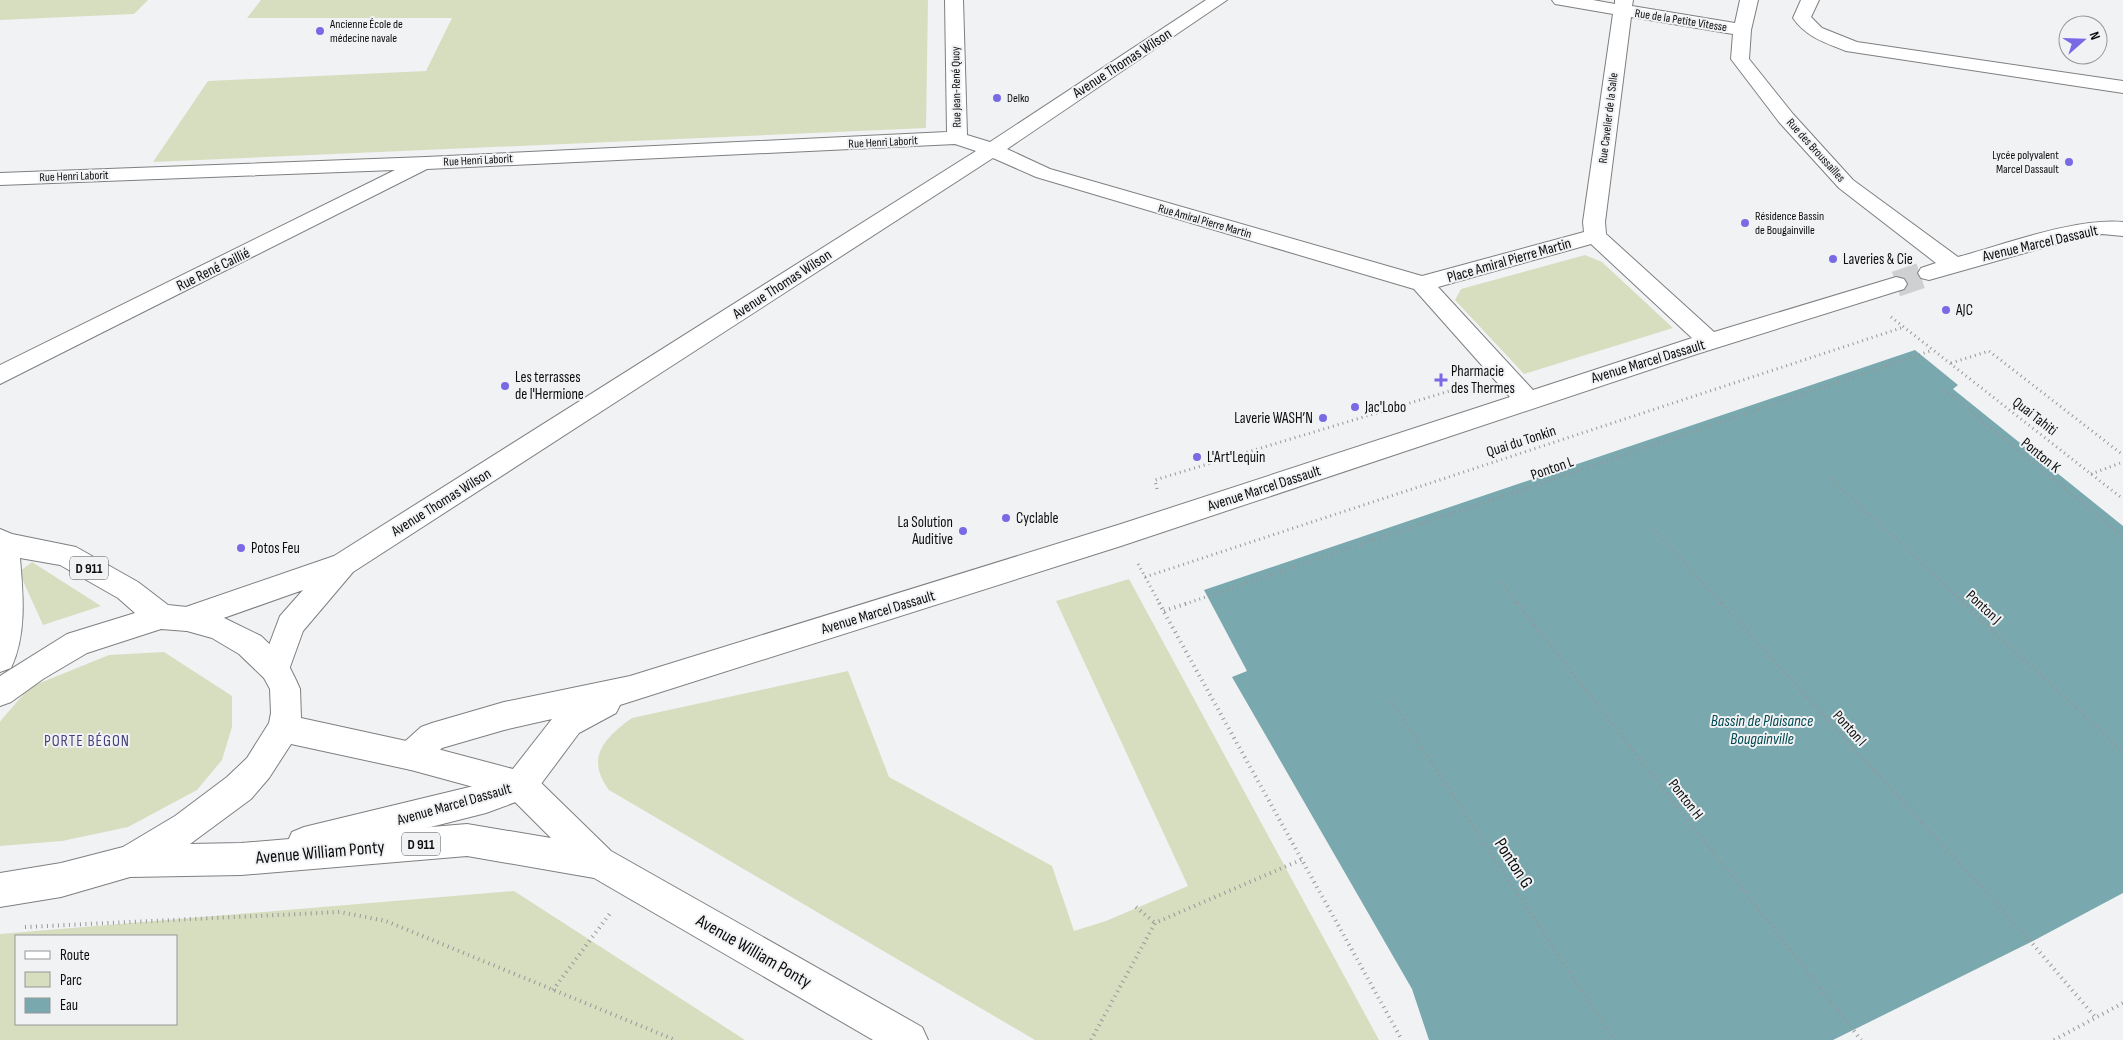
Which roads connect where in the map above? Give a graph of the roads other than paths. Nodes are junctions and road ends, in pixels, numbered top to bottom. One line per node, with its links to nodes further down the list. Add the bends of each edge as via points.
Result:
1 (954, 0): 9 (street, Rue Jean-René Quoy)
2 (1218, 0): 10 (street, Avenue Thomas Wilson)
3 (1561, 0): 6 (street, Rue de la Petite Vitesse)
4 (1749, 0): 7 (street, Rue des Broussailles)
5 (1810, 0): 8 (street, via 1802,18 1816,32 1854,47)
6 (1623, 5): 7 (street, Rue de la Petite Vitesse); 14 (street, Rue Cavelier de la Salle)
7 (1742, 30): 15 (street, Rue des Broussailles, via 1740,59 1786,118 1846,184)
8 (2123, 87)
9 (957, 138): 10 (street, Rue Jean-René Quoy); 11 (street, Rue Henri Laborit)
10 (992, 150): 17 (street, Rue Amiral Pierre Martin, via 1043,173); 23 (street, Avenue Thomas Wilson)
11 (426, 163): 12 (street, Rue Henri Laborit); 20 (street, Rue René Caillié)
12 (0, 179)
13 (2123, 229): 15 (street, Avenue Marcel Dassault, via 2102,227)
14 (1594, 236): 17 (street, Place Amiral Pierre Martin); 19 (street)
15 (1953, 265): 16 (street, Avenue Marcel Dassault)
16 (1929, 273)
17 (1422, 284): 21 (street, Place Amiral Pierre Martin)
18 (1896, 284): 19 (street, Avenue Marcel Dassault)
19 (1711, 342): 21 (street, Avenue Marcel Dassault)
20 (0, 375)
21 (1527, 400): 27 (street, Avenue Marcel Dassault, via 1112,538)
22 (2, 542): 24 (street, D 911, via 66,554); 25 (street, D 911, via 10,608)
23 (344, 564): 24 (street, Avenue Thomas Wilson); 26 (street, Avenue Thomas Wilson, via 290,625)
24 (174, 618): 26 (street, via 220,628 250,645); 28 (street, Avenue Thomas Wilson, via 78,643)
25 (0, 659)
26 (275, 669): 29 (street, via 285,689 287,713)
27 (630, 689): 30 (street, Avenue Marcel Dassault, via 504,716 432,737); 31 (street, Avenue Marcel Dassault, via 568,723)
28 (0, 693)
29 (283, 728): 30 (street, Avenue William Ponty / D 911); 33 (street, via 258,768 240,788 187,827)
30 (411, 756): 31 (street, Avenue William Ponty / D 911)
31 (520, 785): 32 (street, Avenue Marcel Dassault / D 911, via 486,798); 34 (street, Avenue William Ponty / D 911)
32 (241, 859): 33 (street, Avenue William Ponty / D 911); 34 (street, Avenue William Ponty / D 911, via 468,840)
33 (130, 861): 35 (street, via 61,880)
34 (599, 863): 36 (street, Avenue William Ponty / D 911)
35 (0, 890)
36 (909, 1040)

